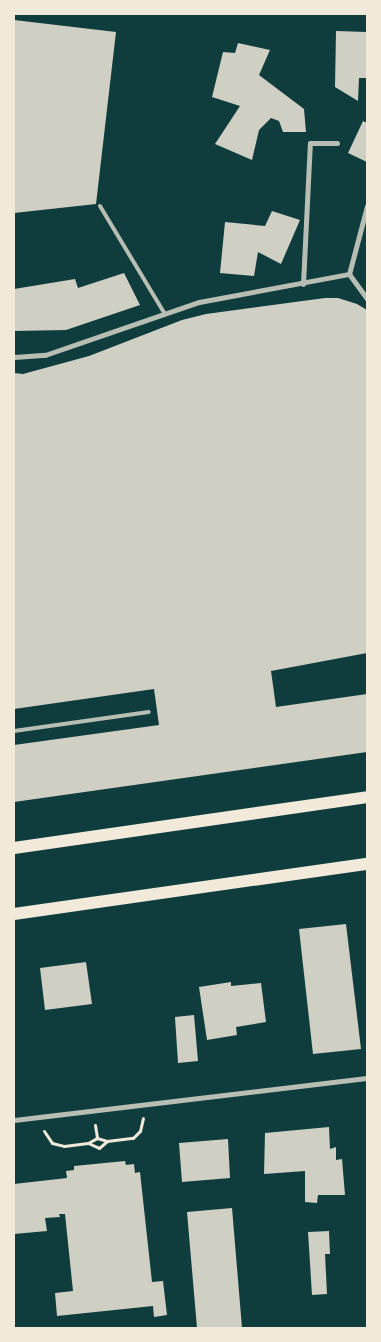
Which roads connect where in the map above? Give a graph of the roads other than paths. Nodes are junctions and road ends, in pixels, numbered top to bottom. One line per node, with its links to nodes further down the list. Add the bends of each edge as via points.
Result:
1 (337, 143): 5 (street, via 310,143)
2 (100, 206): 7 (lane)
3 (367, 206): 4 (street)
4 (349, 274): 5 (street); 6 (street)
5 (303, 284): 7 (street, via 200,302)
6 (367, 300)
7 (165, 314): 8 (street, via 45,355)
8 (14, 357)
9 (149, 712): 10 (lane)
10 (14, 731)
11 (367, 797): 12 (main road)
12 (14, 848)
13 (367, 864): 14 (main road)
14 (14, 914)
15 (367, 1078): 16 (street)
16 (14, 1120)

